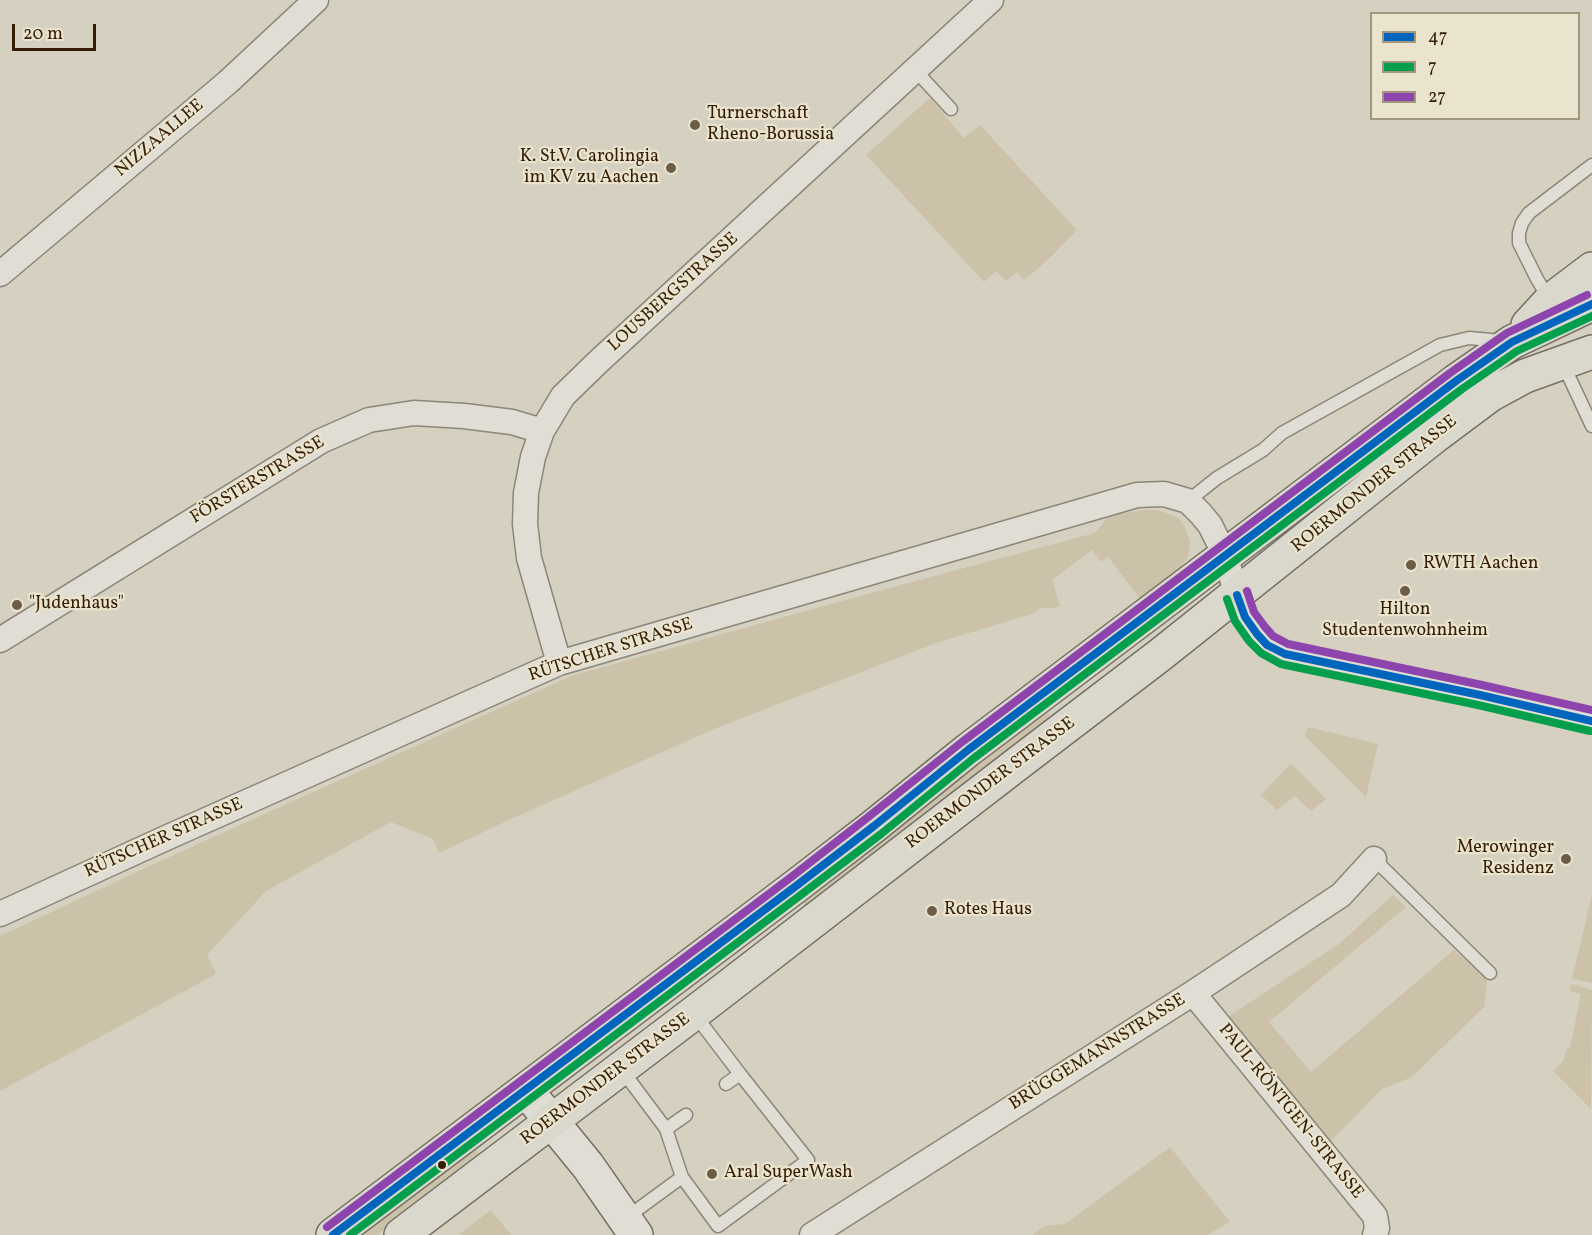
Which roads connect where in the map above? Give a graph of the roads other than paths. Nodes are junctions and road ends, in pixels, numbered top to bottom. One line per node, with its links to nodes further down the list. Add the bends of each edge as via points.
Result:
1 (316, 0): 7 (street, NIZZAALLEE, via 228,82)
2 (991, 0): 3 (street, LOUSBERGSTRASSE)
3 (915, 70): 4 (lane); 13 (street, LOUSBERGSTRASSE, via 598,362 563,396)
4 (951, 109)
5 (1592, 165): 8 (lane, via 1529,213 1522,223 1519,243)
6 (1592, 269): 8 (main road)
7 (0, 274)
8 (1551, 300): 10 (main road)
9 (1592, 304): 10 (main road, ROERMONDER STRASSE)
10 (1512, 342): 14 (lane, via 1469,338 1440,345 1282,434); 15 (main road, ROERMONDER STRASSE)
11 (1577, 357): 12 (lane); 16 (main road, ROERMONDER STRASSE, via 1525,376 1490,395)
12 (1592, 426)
13 (542, 431): 17 (street, FÖRSTERSTRASSE, via 512,422 464,416 414,413 369,420 321,441); 18 (street, LOUSBERGSTRASSE, via 526,494 525,524 529,558)
14 (1188, 501): 15 (street, via 1210,525); 18 (street, RÜTSCHER STRASSE, via 1164,494 1137,495)
15 (1225, 555): 16 (street); 28 (main road, ROERMONDER STRASSE)
16 (1236, 595): 19 (street, via 1257,634 1267,645 1285,654); 24 (main road, ROERMONDER STRASSE)
17 (0, 639)
18 (559, 663): 21 (street, RÜTSCHER STRASSE)
19 (1592, 721)
20 (1374, 859): 22 (lane); 23 (street, BRÜGGEMANNSTRASSE, via 1341,895)
21 (0, 914)
22 (1490, 973)
23 (1193, 993): 36 (street, BRÜGGEMANNSTRASSE); 37 (street, PAUL-RÖNTGEN-STRASSE, via 1375,1216)
24 (694, 1013): 25 (main road, ROERMONDER STRASSE); 26 (lane)
25 (621, 1069): 30 (main road, ROERMONDER STRASSE); 31 (lane)
26 (740, 1074): 27 (lane); 32 (lane, via 808,1160 718,1226)
27 (726, 1084)
28 (526, 1090): 30 (street); 34 (main road, ROERMONDER STRASSE)
29 (686, 1115): 31 (lane)
30 (552, 1121): 33 (street); 35 (main road, ROERMONDER STRASSE)
31 (666, 1130): 32 (lane)
32 (682, 1177): 33 (lane)
33 (630, 1227)
34 (333, 1235)
35 (401, 1235)
36 (812, 1235)
37 (1375, 1235)

